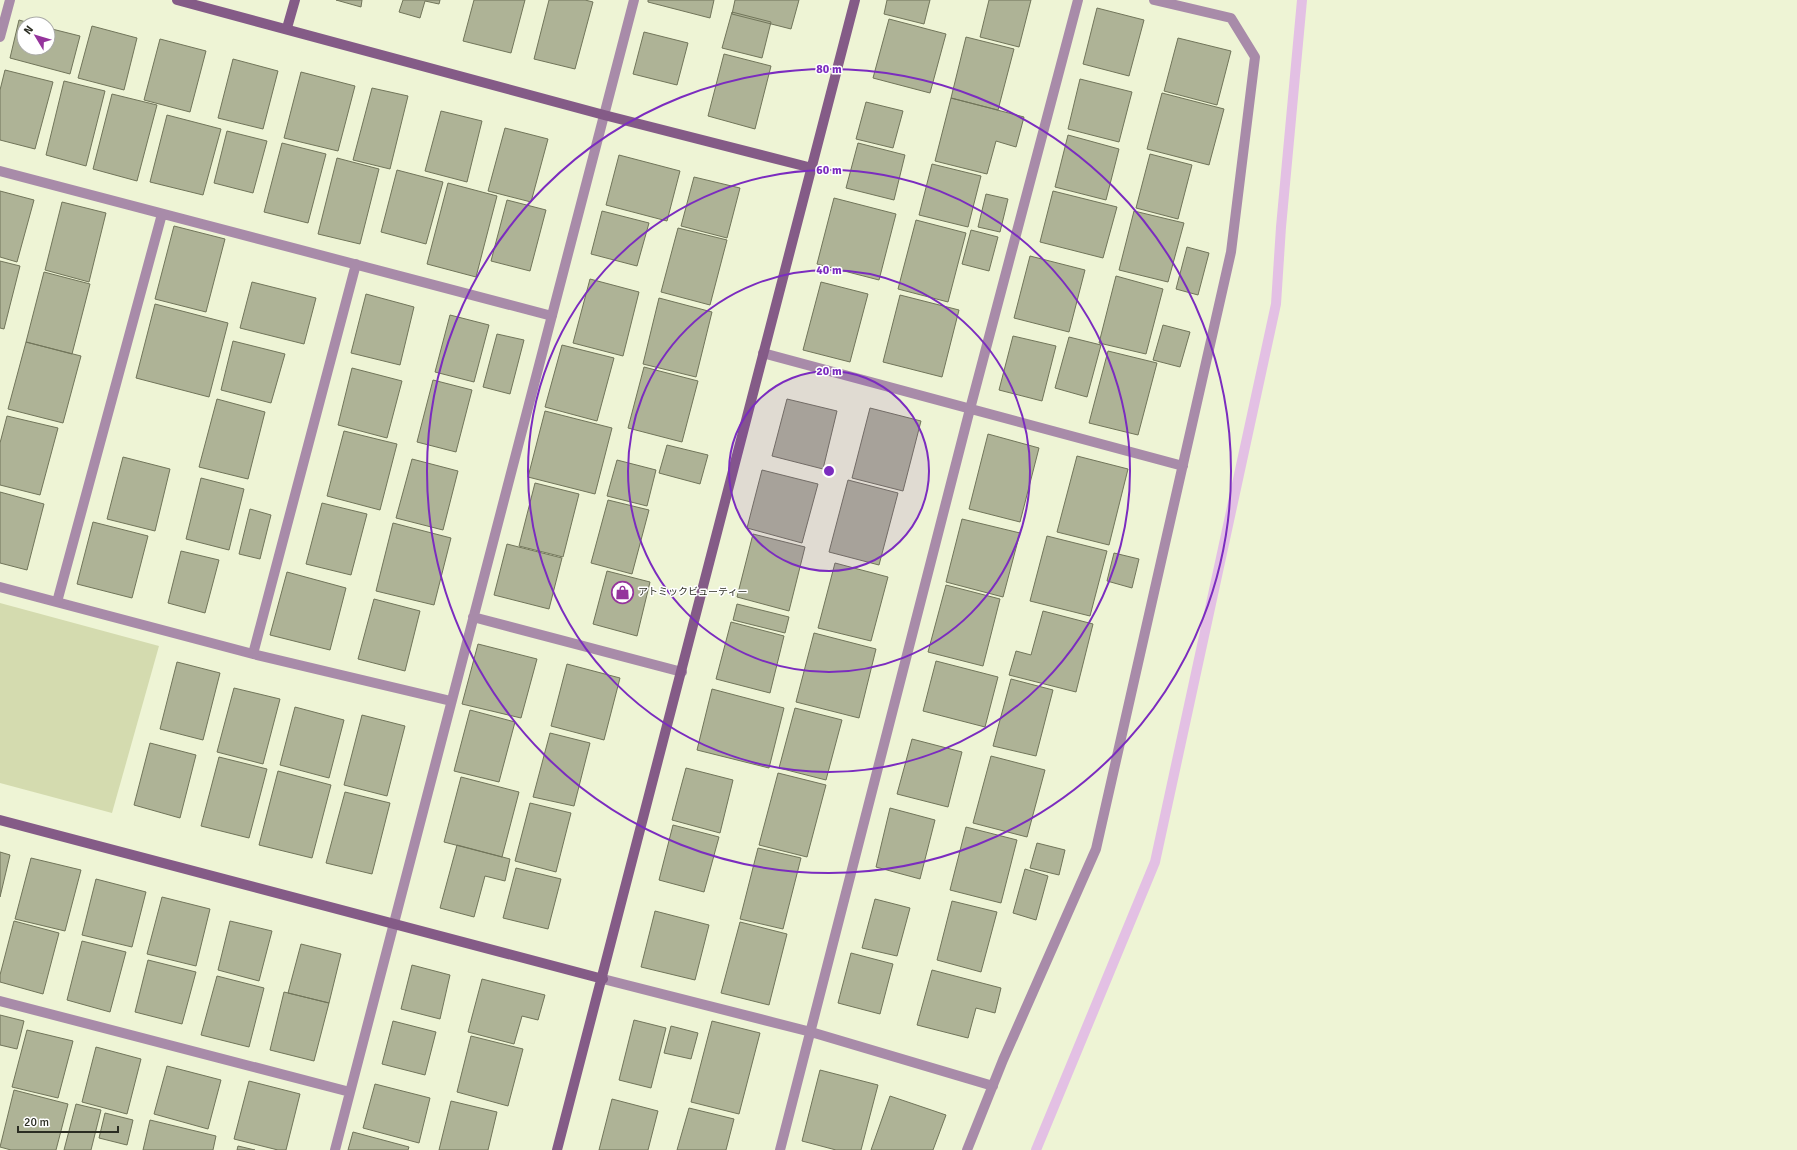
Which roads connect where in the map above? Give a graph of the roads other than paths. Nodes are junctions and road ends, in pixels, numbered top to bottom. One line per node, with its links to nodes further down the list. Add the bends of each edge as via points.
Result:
1 (10, 0): 9 (street)
2 (177, 0): 8 (street)
3 (295, 0): 8 (street)
4 (634, 0): 10 (street)
5 (855, 0): 11 (street)
6 (1078, 0): 17 (street)
7 (1154, 0): 18 (street, via 1231,18 1255,57 1231,252)
8 (287, 28): 10 (street)
9 (0, 37)
10 (604, 115): 11 (street); 15 (street)
11 (812, 168): 16 (street)
12 (0, 171): 13 (street)
13 (162, 214): 14 (street); 20 (street)
14 (356, 264): 15 (street); 22 (street)
15 (552, 316): 21 (street)
16 (763, 353): 17 (street); 23 (street)
17 (970, 409): 18 (street); 29 (street)
18 (1183, 466): 30 (street, via 1096,849)
19 (0, 587): 20 (street)
20 (57, 602): 22 (street)
21 (474, 617): 23 (street); 24 (street)
22 (253, 654): 24 (street)
23 (682, 672): 27 (street)
24 (451, 702): 26 (street)
25 (0, 820): 26 (street)
26 (394, 924): 27 (street); 31 (street)
27 (603, 979): 29 (street); 33 (street)
28 (0, 1001): 31 (street)
29 (811, 1032): 30 (street); 34 (street)
30 (994, 1086): 35 (street)
31 (350, 1092): 32 (street)
32 (335, 1150)
33 (557, 1150)
34 (780, 1150)
35 (967, 1150)

